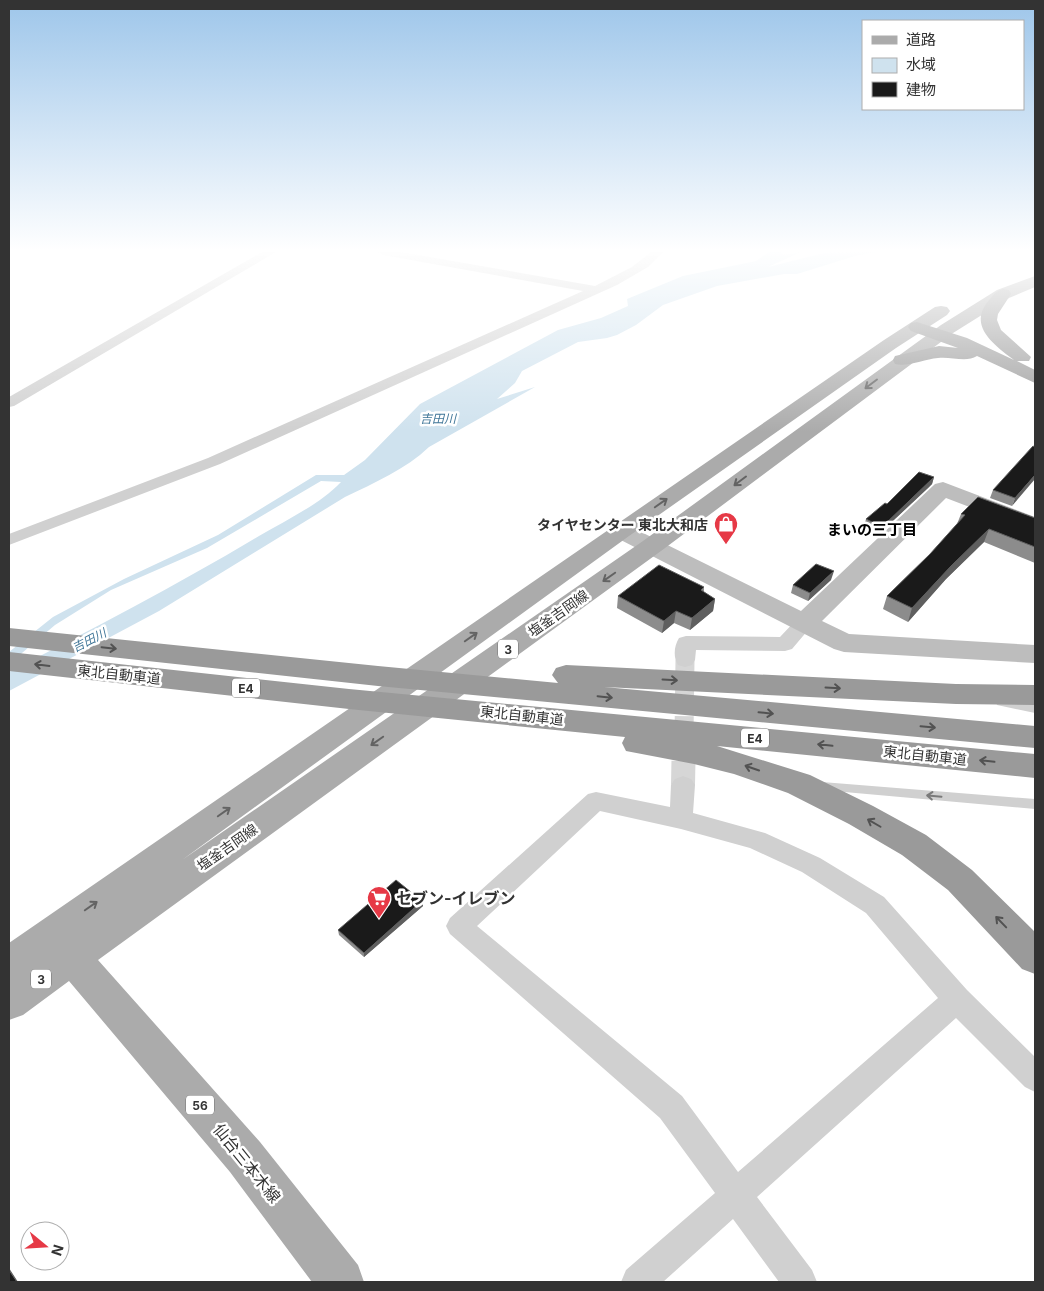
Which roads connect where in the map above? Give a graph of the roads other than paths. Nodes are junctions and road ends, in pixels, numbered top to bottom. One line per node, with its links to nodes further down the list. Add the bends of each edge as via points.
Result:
1 (166, 312): 10 (street)
2 (546, 312): 13 (street, via 214,461)
3 (948, 312): 6 (main road, 塩釜吉岡線 / 3)
4 (965, 312): 6 (main road, 塩釜吉岡線 / 3)
5 (990, 312): 8 (highway, via 990,328)
6 (932, 328): 7 (main road, 塩釜吉岡線 / 3); 8 (highway, via 961,342); 12 (main road, 塩釜吉岡線 / 3, one-way to 6)
7 (902, 360): 8 (highway, via 952,352); 14 (main road, 塩釜吉岡線 / 3, one-way to 14)
8 (1022, 361): 9 (highway)
9 (1035, 377)
10 (9, 403)
11 (1035, 525): 15 (street, via 943,489)
12 (621, 531): 14 (street); 31 (main road, 塩釜吉岡線 / 3, one-way to 12)
13 (9, 540)
14 (652, 546): 15 (street); 31 (main road, 塩釜吉岡線 / 3, one-way to 31)
15 (804, 623): 17 (street, via 844,643); 18 (street, via 785,644 686,642)
16 (9, 637): 20 (highway, 東北自動車道 / E4, one-way to 20, via 175,655)
17 (1035, 654)
18 (685, 660)
19 (9, 662): 24 (highway, 東北自動車道, one-way to 19, via 339,705 232,701 143,677)
20 (510, 680): 21 (highway, one-way to 21); 25 (highway, 東北自動車道 / E4, one-way to 25)
21 (956, 694): 22 (highway); 23 (lane)
22 (1035, 695)
23 (1035, 709)
24 (464, 716): 26 (highway, 東北自動車道 / E4, one-way to 24); 27 (highway, one-way to 24, via 694,752)
25 (1035, 737)
26 (1035, 766)
27 (798, 784): 29 (lane, one-way to 27); 32 (highway, one-way to 27, via 960,880 914,845)
28 (683, 785): 30 (street)
29 (1035, 804)
30 (681, 819): 34 (street, via 756,840 811,866 875,905); 37 (street, via 596,801 459,926 671,1107)
31 (62, 945): 33 (main road, 塩釜吉岡線 / 3); 35 (main road, 塩釜吉岡線 / 3); 38 (main road, 仙台三本木線 / 56, via 245,1157)
32 (1035, 957)
33 (9, 964)
34 (957, 999): 36 (street); 37 (street)
35 (9, 1002)
36 (1035, 1077)
37 (737, 1196): 39 (street); 40 (street)
38 (341, 1282)
39 (638, 1282)
40 (800, 1282)

